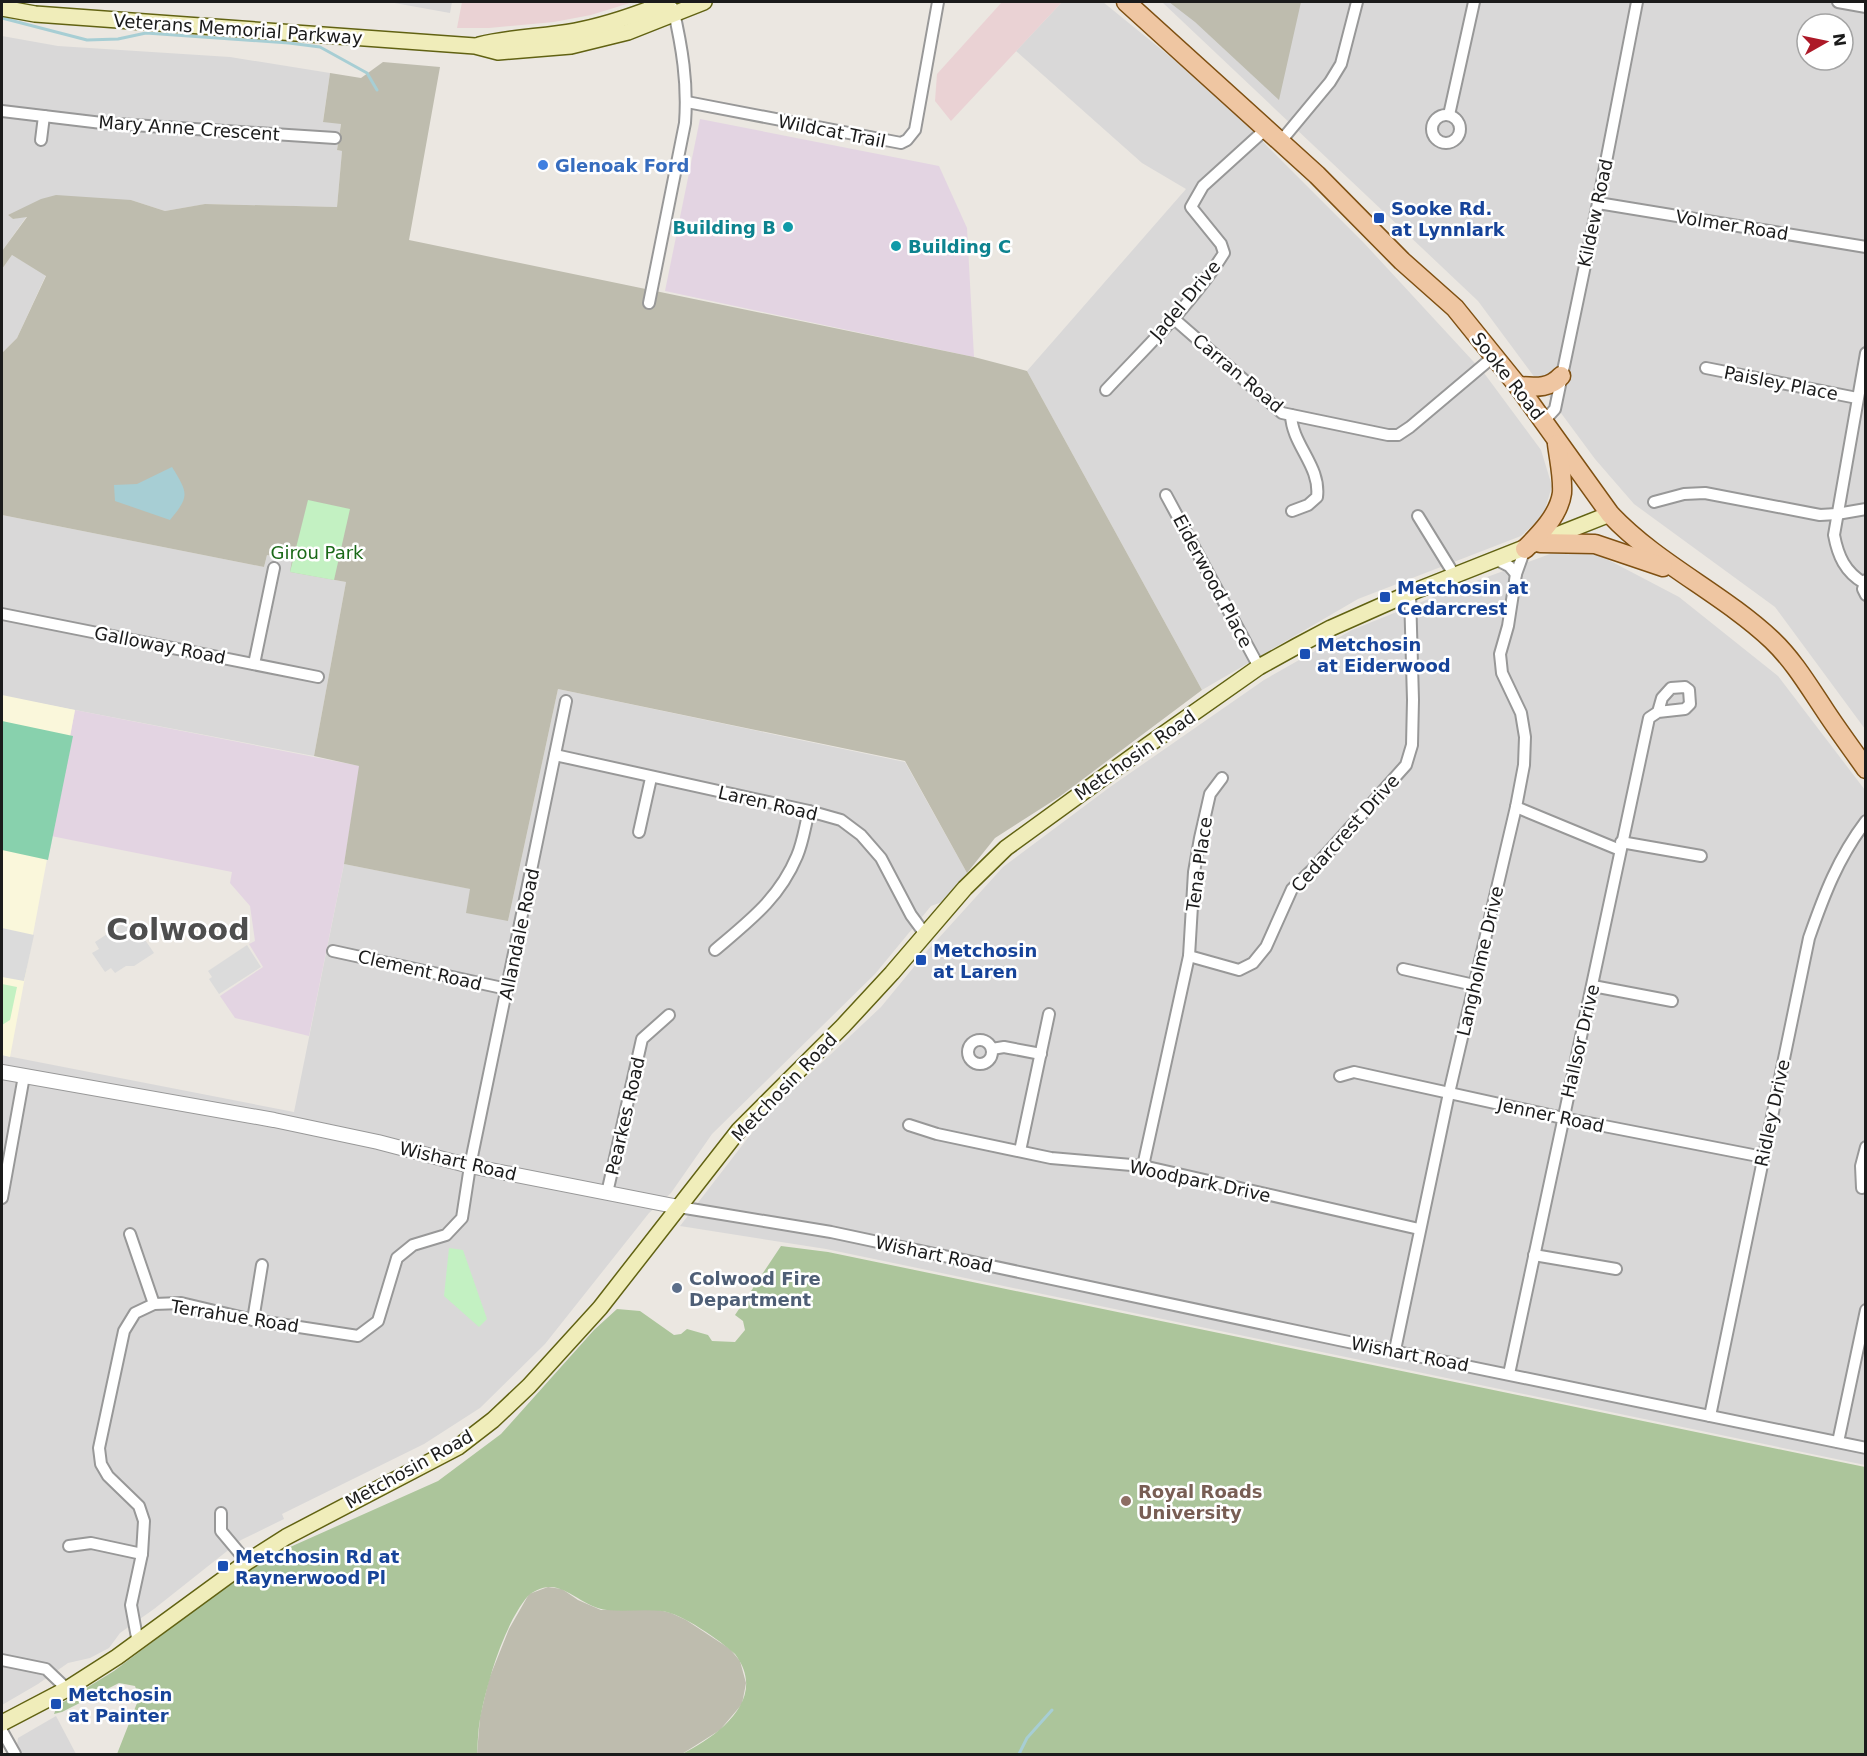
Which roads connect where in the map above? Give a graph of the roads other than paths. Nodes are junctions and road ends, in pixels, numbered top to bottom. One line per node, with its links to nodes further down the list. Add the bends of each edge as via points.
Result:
1 (704, 2): 8 (main road, Veterans Memorial Parkway)
2 (938, 2): 11 (street, Wildcat Trail, via 915,130 901,143)
3 (1126, 2): 15 (main road, Sooke Road)
4 (1357, 2): 18 (street, via 1341,64)
5 (1474, 2): 13 (street)
6 (1637, 2): 19 (street, Kildew Road)
7 (1838, 2): 9 (street)
8 (671, 6): 10 (main road, Veterans Memorial Parkway, via 577,31 475,46 35,14); 11 (street, via 684,61)
9 (1866, 7)
10 (2, 8)
11 (687, 102): 21 (street)
12 (2, 111): 14 (street, Mary Anne Crescent)
13 (1449, 115)
14 (44, 116): 16 (street, Mary Anne Crescent); 17 (street)
15 (1267, 128): 18 (main road, Sooke Road); 22 (street, Jadel Drive, via 1196,196 1191,207 1224,253)
16 (335, 138)
17 (41, 140)
18 (1281, 141): 23 (main road, Sooke Road, via 1455,308)
19 (1598, 203): 20 (street, Volmer Road); 26 (street, Kildew Road)
20 (1866, 247)
21 (649, 303)
22 (1173, 318): 28 (street, Jadel Drive); 30 (street, Carran Road, via 1274,408)
23 (1493, 357): 27 (main road, Sooke Road); 30 (street, Carran Road, via 1398,435)
24 (1865, 358): 29 (street)
25 (1706, 368): 29 (street, Paisley Place)
26 (1561, 376): 27 (main road, via 1546,387); 31 (street, Kildew Road, via 1555,409)
27 (1518, 386): 31 (main road, Sooke Road)
28 (1106, 390)
29 (1857, 398): 38 (street)
30 (1291, 415): 36 (street, via 1291,426 1318,486 1317,497)
31 (1544, 421): 32 (main road, Sooke Road)
32 (1556, 440): 37 (main road, Sooke Road); 40 (main road, via 1562,493)
33 (1166, 495): 51 (street, Eiderwood Place)
34 (1654, 502): 38 (street, via 1705,493 1801,512)
35 (1866, 509): 38 (street)
36 (1292, 511)
37 (1610, 514): 40 (main road, Metchosin Road); 45 (main road, Sooke Road, via 1626,532)
38 (1837, 514): 46 (street, via 1837,552 1848,571)
39 (1418, 516): 44 (street)
40 (1532, 546): 41 (main road, Metchosin Road); 43 (street, Langholme Drive); 45 (main road, via 1595,544)
41 (1497, 560): 43 (street); 44 (main road, Metchosin Road)
42 (274, 568): 50 (street)
43 (1516, 574): 59 (street, Langholme Drive, via 1500,654 1502,673 1521,712 1525,737)
44 (1455, 576): 47 (main road, Metchosin Road)
45 (1690, 577): 56 (main road, Sooke Road, via 1738,611 1795,665)
46 (1865, 582): 48 (street)
47 (1410, 593): 51 (main road, Metchosin Road, via 1331,628); 68 (street, Cedarcrest Drive, via 1412,745 1406,765 1292,890 1266,947 1253,963 1239,970)
48 (1866, 595)
49 (2, 614): 50 (street, Galloway Road)
50 (254, 664): 52 (street, Galloway Road)
51 (1259, 667): 65 (main road, Metchosin Road, via 1006,848)
52 (318, 677)
53 (566, 701): 55 (street, Allandale Road)
54 (1658, 712): 63 (street, Hallsor Drive, via 1649,718)
55 (555, 755): 57 (street, Laren Road); 72 (street, Allandale Road)
56 (1866, 769)
57 (651, 778): 60 (street, Laren Road); 62 (street)
58 (1222, 778): 68 (street, Tena Place, via 1210,794 1200,838)
59 (1516, 807): 63 (street); 70 (street, Langholme Drive)
60 (809, 811): 65 (street, Laren Road, via 841,820 861,835 881,858); 66 (street, via 797,856 782,885 764,908)
61 (1866, 821): 86 (street, Ridley Drive, via 1848,844 1809,938)
62 (639, 832)
63 (1621, 846): 64 (street); 71 (street, Hallsor Drive)
64 (1701, 856)
65 (925, 934): 92 (main road, Metchosin Road, via 843,1026 739,1130)
66 (715, 950)
67 (333, 951): 72 (street, Clement Road)
68 (1189, 956): 88 (street)
69 (1403, 969): 70 (street)
70 (1474, 985): 81 (street, Langholme Drive)
71 (1593, 986): 73 (street); 82 (street, Hallsor Drive)
72 (507, 989): 87 (street, Allandale Road)
73 (1672, 1001)
74 (1049, 1014): 77 (street)
75 (669, 1015): 90 (street, Pearkes Road, via 642,1039)
76 (992, 1049): 77 (street, via 1004,1047)
77 (1041, 1054): 85 (street)
78 (2, 1072): 79 (street, Wishart Road)
79 (24, 1076): 87 (street, Wishart Road, via 297,1125); 91 (street)
80 (1340, 1076): 81 (street, Jenner Road, via 1354,1072)
81 (1449, 1093): 82 (street, Jenner Road); 93 (street, Langholme Drive)
82 (1563, 1118): 86 (street, Jenner Road); 95 (street, Hallsor Drive)
83 (909, 1125): 85 (street, Woodpark Drive)
84 (1866, 1147): 89 (street, via 1861,1166)
85 (1020, 1151): 88 (street, Woodpark Drive, via 1051,1158)
86 (1763, 1157): 103 (street, Ridley Drive)
87 (470, 1166): 90 (street, Wishart Road); 100 (street, Terrahue Road, via 462,1218 446,1235 413,1245 397,1258 378,1321 358,1336)
88 (1143, 1166): 93 (street, Woodpark Drive)
89 (1863, 1188)
90 (607, 1193): 92 (street, Wishart Road)
91 (2, 1198)
92 (680, 1208): 101 (street, Wishart Road, via 831,1232); 109 (main road, Metchosin Road, via 593,1316 493,1420 458,1447 320,1518)
93 (1419, 1229): 101 (street, Langholme Drive)
94 (130, 1234): 98 (street)
95 (1534, 1255): 97 (street); 102 (street, Hallsor Drive)
96 (262, 1265): 100 (street)
97 (1616, 1269)
98 (154, 1304): 100 (street, Terrahue Road, via 182,1303); 108 (street, Terrahue Road, via 135,1313 124,1331 99,1448 108,1476 139,1506 144,1521)
99 (1866, 1310): 104 (street)
100 (253, 1320)
101 (1395, 1350): 102 (street, Wishart Road)
102 (1509, 1374): 103 (street, Wishart Road)
103 (1710, 1416): 104 (street, Wishart Road)
104 (1838, 1442): 105 (street, Wishart Road)
105 (1866, 1448)
106 (221, 1512): 109 (street, via 221,1531)
107 (69, 1546): 108 (street, via 91,1543)
108 (142, 1554): 110 (street, Terrahue Road, via 131,1605)
109 (247, 1562): 110 (main road, Metchosin Road)
110 (138, 1643): 112 (main road, Metchosin Road)
111 (2, 1660): 112 (street, via 46,1668)
112 (67, 1689): 113 (main road, Metchosin Road)
113 (2, 1723)
114 (2, 1731): 115 (street)
115 (15, 1755)

